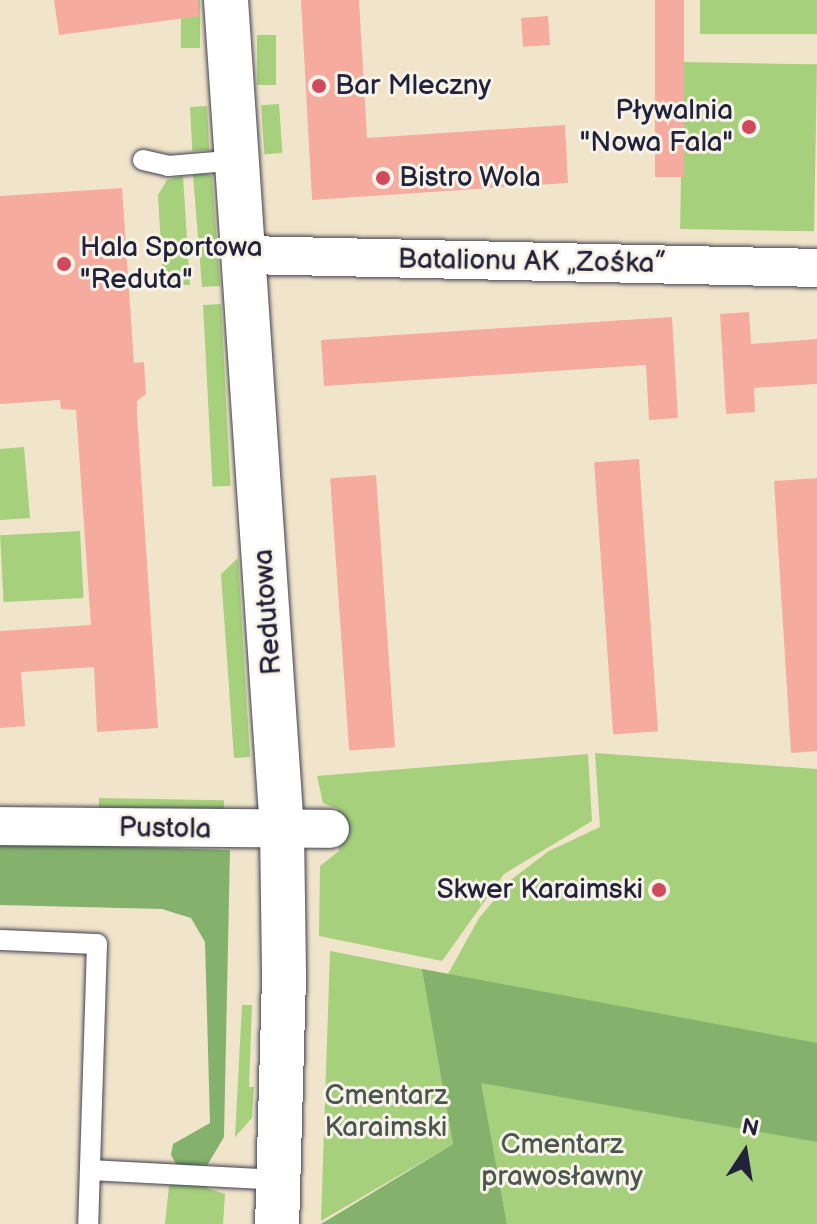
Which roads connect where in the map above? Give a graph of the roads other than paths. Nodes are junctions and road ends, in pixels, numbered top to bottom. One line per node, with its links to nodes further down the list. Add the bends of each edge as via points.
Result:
1 (226, 0): 3 (street, Redutowa)
2 (143, 160): 3 (lane, via 168,166)
3 (240, 160): 4 (street, Redutowa)
4 (246, 255): 5 (street, Batalionu AK „Zośka”); 7 (street, Redutowa)
5 (817, 268)
6 (0, 826): 7 (street, Pustola)
7 (282, 829): 8 (street, Pustola); 11 (street, Redutowa)
8 (330, 829)
9 (0, 940): 10 (lane, via 97,944)
10 (90, 1170): 11 (lane); 12 (lane)
11 (278, 1180): 13 (street, Redutowa)
12 (88, 1224)
13 (277, 1224)

